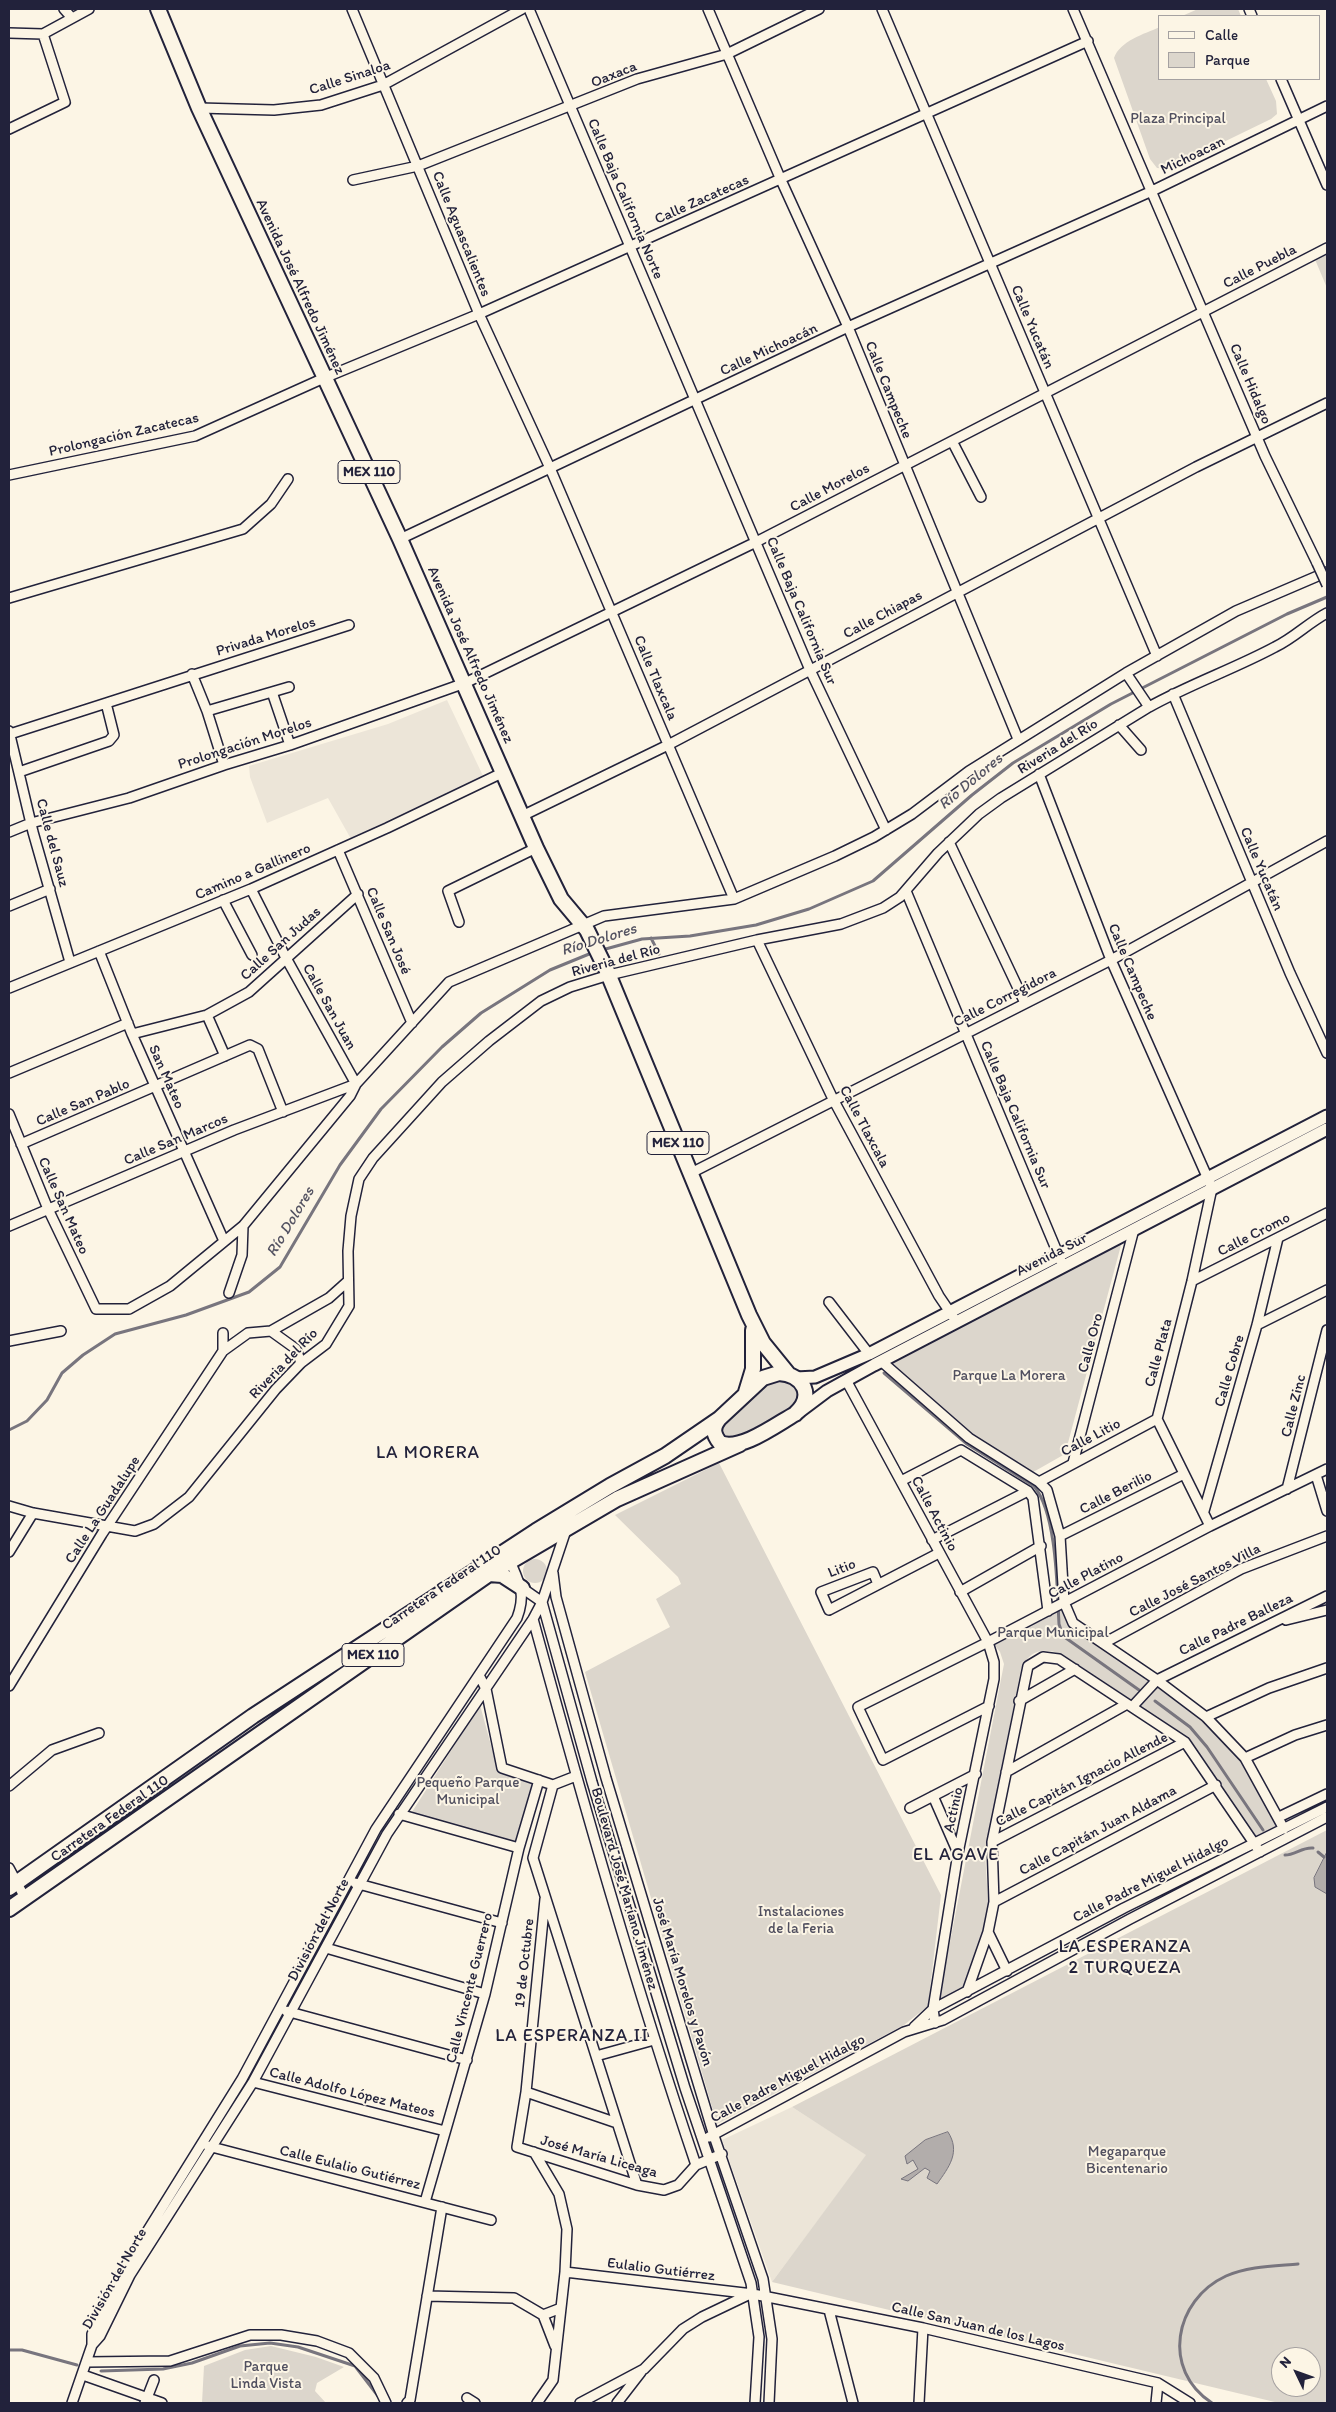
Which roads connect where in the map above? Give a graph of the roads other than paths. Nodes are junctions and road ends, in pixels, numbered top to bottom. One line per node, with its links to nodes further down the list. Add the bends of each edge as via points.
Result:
1 (64, 9): 11 (street)
2 (89, 9): 11 (street)
3 (158, 9): 20 (main road, Avenida José Alfredo Jiménez / MEX 110)
4 (352, 9): 17 (street, Calle Aguascalientes)
5 (522, 9): 17 (street, Calle Sinaloa)
6 (529, 9): 18 (street, Calle Baja California Norte)
7 (708, 9): 15 (street, Calle Campeche)
8 (819, 9): 15 (street, Oaxaca)
9 (882, 9): 21 (street, Calle Yucatán)
10 (1073, 9): 14 (street, Calle Hidalgo)
11 (72, 18): 13 (street)
12 (9, 33): 13 (street)
13 (43, 34): 23 (street, via 65,102)
14 (1088, 41): 21 (street, Calle Zacatecas); 28 (street, Calle Hidalgo)
15 (727, 54): 18 (street, Oaxaca, via 637,79); 26 (street, Calle Campeche)
16 (1281, 80): 22 (street)
17 (383, 85): 20 (street, Calle Sinaloa, via 322,105 274,110); 24 (street, Calle Aguascalientes)
18 (572, 106): 24 (street, Oaxaca); 29 (street, Calle Baja California Norte)
19 (1327, 106): 22 (street, Michoacan)
20 (199, 108): 35 (main road, Avenida José Alfredo Jiménez / MEX 110)
21 (928, 112): 26 (street, Calle Zacatecas); 31 (street, Calle Yucatán)
22 (1300, 120): 27 (street); 28 (street, Michoacan)
23 (9, 129)
24 (418, 166): 25 (street, Oaxaca); 33 (street, Calle Aguascalientes)
25 (353, 180)
26 (780, 180): 29 (street, Calle Zacatecas); 34 (street, Calle Campeche)
27 (1327, 184)
28 (1152, 191): 31 (street, Calle Michoacán); 32 (street, Calle Hidalgo)
29 (630, 246): 33 (street, Calle Zacatecas); 37 (street, Calle Baja California Norte)
30 (1327, 248): 32 (street, Calle Puebla)
31 (990, 264): 34 (street, Calle Michoacán); 36 (street, Calle Yucatán)
32 (1204, 311): 36 (street, Calle Morelos); 39 (street, Calle Hidalgo)
33 (479, 314): 35 (street, Calle Zacatecas); 42 (street, Calle Aguascalientes)
34 (848, 327): 37 (street, Calle Michoacán); 41 (street, Calle Campeche)
35 (324, 378): 43 (street, Prolongación Zacatecas, via 196,436); 47 (main road, Avenida José Alfredo Jiménez / MEX 110)
36 (1046, 394): 40 (street, Calle Morelos); 46 (street, Calle Yucatán)
37 (695, 400): 42 (street, Calle Michoacán); 48 (street, Calle Baja California Sur)
38 (1327, 403): 39 (street, Calle Chiapas)
39 (1257, 438): 46 (street, Calle Chiapas); 50 (street, Calle Hidalgo, bridge)
40 (952, 441): 41 (street, Calle Morelos); 45 (street)
41 (904, 465): 48 (street, Calle Morelos); 51 (street, Calle Campeche)
42 (550, 468): 47 (street, Calle Michoacán); 53 (street, Calle Tlaxcala)
43 (9, 475)
44 (288, 479): 52 (street, via 271,504 243,529)
45 (981, 497)
46 (1099, 519): 51 (street, Calle Chiapas); 56 (street, Calle Yucatán)
47 (400, 539): 60 (main road, Avenida José Alfredo Jiménez / MEX 110)
48 (756, 542): 53 (street, Calle Morelos); 57 (street, Calle Baja California Sur)
49 (1327, 572): 56 (street, Riveria del Río, via 1236,611)
50 (1327, 585)
51 (957, 591): 57 (street, Calle Chiapas); 69 (street, Calle Campeche)
52 (9, 598)
53 (613, 613): 60 (street, Calle Morelos); 71 (street, Calle Tlaxcala)
54 (1327, 613): 63 (street, Riveria del Río, via 1277,646)
55 (349, 625): 59 (street, Privada Morelos)
56 (1157, 656): 58 (street, Riveria del Río)
57 (810, 670): 71 (street, Calle Chiapas); 79 (street, Calle Baja California Sur)
58 (1126, 673): 65 (street); 69 (street, Riveria del Río)
59 (192, 674): 64 (street, Privada Morelos); 66 (street)
60 (465, 684): 70 (street, Prolongación Morelos); 75 (main road, Avenida José Alfredo Jiménez / MEX 110)
61 (289, 687): 62 (street)
62 (272, 692): 66 (street); 70 (street)
63 (1173, 694): 65 (street, Riveria del Río); 85 (street, Calle Yucatán)
64 (106, 703): 68 (street, Privada Morelos); 74 (street, via 114,735 109,741)
65 (1147, 705): 67 (street, Riveria del Río)
66 (207, 711): 73 (street)
67 (1119, 725): 72 (street); 76 (street, Riveria del Río)
68 (9, 733): 74 (street, Calle del Sauz)
69 (1018, 739): 79 (street, Riveria del Río)
70 (290, 745): 73 (street, Prolongación Morelos)
71 (668, 745): 77 (street, Calle Chiapas); 90 (street, Calle Tlaxcala)
72 (1141, 750)
73 (224, 764): 78 (street, Prolongación Morelos, via 129,798)
74 (19, 772): 78 (street, Calle del Sauz)
75 (504, 772): 77 (main road, Avenida José Alfredo Jiménez / MEX 110); 84 (street, Camino a Gallinero)
76 (1039, 774): 82 (street, Riveria del Río, via 979,814); 99 (street, Calle Campeche)
77 (522, 816): 83 (main road, Avenida José Alfredo Jiménez / MEX 110)
78 (31, 823): 80 (street, Prolongación Morelos); 86 (street, Calle del Sauz)
79 (886, 830): 90 (street, Riveria del Río, via 835,856)
80 (9, 832)
81 (1327, 841): 85 (street, Calle Corregidora)
82 (949, 842): 88 (street, Riveria del Río); 103 (street)
83 (536, 848): 93 (street, via 448,891); 94 (main road, Avenida José Alfredo Jiménez / MEX 110, via 561,899)
84 (338, 850): 87 (street, Camino a Gallinero); 89 (street, Calle San José)
85 (1252, 882): 99 (street, Calle Corregidora); 109 (street, Calle Yucatán)
86 (50, 889): 92 (street); 100 (street, Calle del Sauz)
87 (251, 889): 91 (street, Camino a Gallinero); 98 (street, Calle San Juan)
88 (906, 891): 95 (street, Riveria del Río, via 883,908 841,924); 107 (street, Calle Baja California Sur)
89 (358, 894): 98 (street, Calle San Judas); 106 (street, Calle San José)
90 (734, 899): 94 (street, Riveria del Río, via 604,916)
91 (223, 900): 96 (street, Camino a Gallinero); 97 (street)
92 (9, 906)
93 (460, 922)
94 (585, 928): 101 (main road, Avenida José Alfredo Jiménez / MEX 110); 106 (street, Riveria del Río, via 448,982)
95 (757, 940): 101 (street, Riveria del Río); 114 (street, Calle Tlaxcala)
96 (99, 951): 100 (street, Camino a Gallinero); 105 (street, San Mateo)
97 (252, 954)
98 (286, 958): 104 (street, Calle San Judas, via 248,992); 112 (street, Calle San Juan)
99 (1111, 960): 103 (street, Calle Corregidora); 122 (street, Calle Campeche)
100 (70, 962): 102 (street, Camino a Gallinero)
101 (608, 973): 121 (main road, Avenida José Alfredo Jiménez / MEX 110); 131 (street, Riveria del Río, via 541,1001 489,1041 442,1082 373,1158 359,1179 353,1207)
102 (9, 988)
103 (1025, 1003): 107 (street, Calle Corregidora)
104 (207, 1015): 108 (street, Calle San Judas); 110 (street)
105 (128, 1022): 108 (street, San Mateo); 111 (street)
106 (412, 1023): 112 (street, Riveria del Río)
107 (966, 1033): 114 (street, Calle Corregidora); 130 (street, Calle Baja California Sur)
108 (132, 1034): 113 (street, San Mateo)
109 (1327, 1053)
110 (225, 1056): 113 (street, Calle San Pablo); 115 (street, Calle San Pablo, via 250,1045 258,1049)
111 (9, 1074)
112 (356, 1084): 115 (street, Calle San Marcos); 126 (street, Riveria del Río, via 350,1096)
113 (155, 1086): 119 (street, Calle San Pablo); 120 (street, San Mateo)
114 (833, 1099): 121 (street, Calle Corregidora); 138 (street, Calle Tlaxcala, via 939,1296)
115 (283, 1112): 120 (street, Calle San Marcos)
116 (9, 1114): 119 (street, Calle San Mateo)
117 (1327, 1116): 122 (main road, Avenida Sur)
118 (1327, 1129): 122 (main road, Avenida Sur)
119 (21, 1144): 123 (street, Calle San Mateo)
120 (184, 1151): 123 (street, Calle San Marcos); 129 (street, San Mateo)
121 (691, 1172): 137 (main road, Avenida José Alfredo Jiménez / MEX 110)
122 (1210, 1183): 127 (main road, Avenida Sur); 130 (main road, Avenida Sur); 132 (street, Calle Plata)
123 (48, 1209): 125 (street, Calle San Marcos); 136 (street, Calle San Mateo)
124 (1327, 1213): 128 (street, Calle Cromo)
125 (9, 1226)
126 (243, 1226): 129 (street, Riveria del Río); 134 (street, via 242,1255)
127 (1134, 1229): 130 (main road, Avenida Sur); 158 (street, Calle Oro)
128 (1278, 1238): 132 (street, Calle Cromo); 139 (street, Calle Cobre)
129 (224, 1240): 136 (street, Riveria del Río, via 170,1286 129,1309)
130 (1061, 1261): 138 (main road, Avenida Sur)
131 (348, 1281): 142 (street, via 329,1298); 149 (street, Riveria del Río, via 349,1306 326,1344)
132 (1192, 1281): 156 (street, Calle Plata)
133 (1327, 1290): 139 (street)
134 (229, 1293)
135 (829, 1302): 146 (street)
136 (96, 1309)
137 (749, 1315): 151 (main road, MEX 110, via 763,1342); 153 (main road, MEX 110, via 755,1343 753,1369)
138 (953, 1316): 146 (main road, Avenida Sur); 148 (main road, Avenida Sur)
139 (1257, 1325): 168 (street, Calle Cobre)
140 (1327, 1330): 165 (street, Calle Zinc)
141 (61, 1331): 144 (street)
142 (271, 1331): 145 (street, via 248,1333); 149 (street, via 296,1349)
143 (223, 1333): 145 (street)
144 (9, 1341)
145 (223, 1350): 172 (street, Calle La Guadalupe)
146 (869, 1354): 147 (main road, Avenida Sur)
147 (857, 1360): 150 (main road); 151 (main road, Avenida Sur, via 815,1377)
148 (881, 1361): 150 (main road, Avenida Sur); 163 (street, via 969,1438)
149 (301, 1363): 172 (street, Riveria del Río, via 276,1389 189,1497 154,1524 134,1531)
150 (863, 1370): 152 (main road, Avenida Sur)
151 (792, 1377): 153 (main road, MEX 110, via 779,1373 770,1375); 154 (main road, MEX 110, via 806,1392 802,1408)
152 (846, 1380): 154 (main road, Avenida Sur); 162 (street, Calle Actinio)
153 (746, 1394): 155 (main road, MEX 110)
154 (795, 1414): 157 (main road, MEX 110)
155 (718, 1419): 157 (main road, via 714,1431 720,1443); 164 (main road, Carretera Federal 110 / MEX 110, via 665,1456)
156 (1157, 1419): 158 (street, Calle Litio); 160 (street)
157 (740, 1444): 173 (main road, Carretera Federal 110 / MEX 110, via 617,1499)
158 (1073, 1463): 163 (street, Calle Litio)
159 (1327, 1469): 161 (street, Calle Platino)
160 (1184, 1474): 168 (street); 174 (street, Calle Berilio)
161 (1316, 1475): 165 (street, Calle Platino); 169 (street)
162 (901, 1481): 166 (street, via 961,1450); 176 (street, Calle Actinio)
163 (1039, 1482): 174 (street, via 1047,1490)
164 (610, 1486): 180 (main road, via 598,1498 517,1549); 232 (main road, Carretera Federal 110 / MEX 110, via 253,1716)
165 (1287, 1489): 171 (street, Calle Platino)
166 (1028, 1491): 176 (street); 177 (street, via 1033,1498)
167 (9, 1506): 170 (street, Riveria del Río)
168 (1204, 1511): 171 (street)
169 (1327, 1511)
170 (33, 1513): 172 (street, Riveria del Río); 178 (street)
171 (1210, 1526): 188 (street, Calle Platino)
172 (107, 1527): 199 (street, Calle La Guadalupe)
173 (567, 1527): 180 (main road, Carretera Federal 110 / MEX 110); 181 (street, División del Norte)
174 (1060, 1536): 188 (street)
175 (1327, 1536): 193 (street, Calle José Santos Villa, via 1241,1569)
176 (932, 1540): 179 (street, Calle Actinio)
177 (1041, 1546): 185 (street); 188 (street)
178 (9, 1552)
179 (939, 1553): 183 (street, Litio); 185 (street, Calle Actinio)
180 (510, 1561): 182 (main road, Carretera Federal 110 / MEX 110); 184 (street)
181 (553, 1570): 187 (street, División del Norte); 257 (street, José María Morelos y Pavón, via 556,1597 606,1778)
182 (489, 1574): 184 (main road, via 502,1575); 233 (main road, Carretera Federal 110 / MEX 110)
183 (878, 1584): 183 (street, Litio, via 829,1610 821,1592 873,1572)
184 (522, 1588): 187 (street); 197 (street, División del Norte, via 523,1603 517,1618)
185 (960, 1592): 192 (street, Calle Actinio)
186 (1327, 1596): 191 (street, Calle Padre Balleza)
187 (542, 1602): 190 (street, División del Norte); 258 (street, José María Morelos y Pavón, via 592,1782)
188 (1056, 1606): 192 (street, Calle Platino); 193 (street)
189 (1327, 1610): 191 (street)
190 (533, 1619): 200 (street, División del Norte); 211 (street, Boulevard José Maríano Jiménez)
191 (1269, 1624): 198 (street, Calle Padre Balleza)
192 (988, 1642): 194 (street, Calle Actinio); 202 (street, Calle Platino, via 858,1707 883,1760)
193 (1104, 1643): 198 (street)
194 (994, 1662): 202 (street, Actinio)
195 (1327, 1668): 204 (street, via 1269,1688)
196 (1075, 1670): 201 (street); 201 (street, via 1059,1659 1043,1657 1028,1666); 203 (street)
197 (479, 1675): 200 (street); 230 (street, División del Norte, via 376,1829)
198 (1157, 1680): 203 (street); 204 (street)
199 (9, 1686)
200 (486, 1689): 212 (street, via 502,1768); 220 (street, División del Norte)
201 (1019, 1700): 209 (street)
202 (989, 1706): 210 (street, Actinio)
203 (1130, 1706): 207 (street); 209 (street)
204 (1206, 1717): 208 (street)
205 (1327, 1725): 208 (street, via 1295,1735)
206 (98, 1733): 215 (street, via 52,1750)
207 (1185, 1742): 214 (street); 224 (street, Calle Capitán Ignacio Allende)
208 (1245, 1758): 221 (street)
209 (1006, 1772): 224 (street)
210 (976, 1774): 217 (street); 228 (street, Actinio)
211 (576, 1776): 213 (street); 250 (street, Boulevard José Maríano Jiménez)
212 (539, 1780): 213 (street); 226 (street, Calle Vincente Guerrero)
213 (553, 1785): 234 (street, 19 de Octubre, via 533,1858)
214 (1216, 1785): 225 (street); 235 (street, Calle Capitán Juan Aldama)
215 (9, 1786)
216 (1327, 1794): 221 (street)
217 (933, 1796): 219 (street); 228 (street)
218 (1327, 1807): 223 (street, Calle Padre Miguel Hidalgo)
219 (910, 1808)
220 (399, 1814): 226 (street); 231 (street, División del Norte)
221 (1279, 1817): 223 (street)
222 (1327, 1817): 227 (street, Calle Padre Miguel Hidalgo)
223 (1284, 1829): 225 (street, Calle Padre Miguel Hidalgo)
224 (992, 1842): 235 (street)
225 (1255, 1843): 227 (street); 236 (street, Calle Padre Miguel Hidalgo)
226 (519, 1848): 239 (street, Calle Vincente Guerrero)
227 (1260, 1852): 238 (street, Calle Padre Miguel Hidalgo)
228 (958, 1853): 245 (street, Actinio)
229 (9, 1868): 232 (street)
230 (348, 1882): 231 (street); 246 (street, División del Norte)
231 (359, 1884): 239 (street); 241 (street, División del Norte)
232 (12, 1885): 233 (street)
233 (25, 1898): 237 (main road, Carretera Federal 110 / MEX 110)
234 (545, 1898): 251 (street); 254 (street, 19 de Octubre)
235 (994, 1902): 240 (street)
236 (1124, 1908): 238 (street); 242 (street, Calle Padre Miguel Hidalgo)
237 (9, 1909)
238 (1130, 1919): 248 (street, Calle Padre Miguel Hidalgo)
239 (502, 1923): 244 (street, Calle Vincente Guerrero)
240 (988, 1932): 242 (street); 243 (street)
241 (326, 1948): 244 (street); 247 (street, División del Norte)
242 (1007, 1971): 243 (street, Calle Padre Miguel Hidalgo)
243 (967, 1992): 245 (street, Calle Padre Miguel Hidalgo)
244 (485, 1994): 252 (street, Calle Vincente Guerrero)
245 (933, 2009): 248 (street, Actinio); 249 (street, Calle Padre Miguel Hidalgo)
246 (281, 2010): 247 (street); 259 (street, División del Norte)
247 (290, 2013): 252 (street); 253 (street, División del Norte)
248 (935, 2023): 249 (street, Calle Padre Miguel Hidalgo)
249 (913, 2028): 257 (street, Calle Padre Miguel Hidalgo)
250 (654, 2040): 251 (street); 265 (street, Boulevard José Maríano Jiménez)
251 (596, 2056): 255 (street)
252 (467, 2060): 256 (street, Calle Vincente Guerrero)
253 (252, 2082): 256 (street, Calle Adolfo López Mateos); 260 (street, División del Norte)
254 (526, 2092): 255 (street); 261 (street, 19 de Octubre)
255 (617, 2123): 266 (street)
256 (445, 2131): 267 (street, Calle Vincente Guerrero)
257 (714, 2136): 258 (street, Calle Padre Miguel Hidalgo); 263 (street, José María Morelos y Pavón)
258 (703, 2140): 264 (street, José María Morelos y Pavón)
259 (203, 2144): 260 (street, Calle Eulalio Gutiérrez); 278 (street, División del Norte, via 122,2272 92,2334)
260 (213, 2147): 267 (street, Calle Eulalio Gutiérrez); 278 (street, División del Norte, via 130,2275 100,2336)
261 (517, 2147): 262 (street, José María Liceaga)
262 (534, 2152): 266 (street, José María Liceaga); 270 (street, via 559,2194 568,2229)
263 (722, 2154): 264 (street, José María Liceaga); 273 (street, José María Morelos y Pavón)
264 (708, 2159): 265 (street, José María Liceaga); 271 (street, José María Morelos y Pavón)
265 (696, 2165): 266 (street, José María Liceaga, via 678,2185 664,2190)
266 (637, 2185)
267 (425, 2202): 268 (street, Calle Eulalio Gutiérrez)
268 (442, 2207): 269 (street, Calle Eulalio Gutiérrez); 272 (street)
269 (490, 2220)
270 (565, 2272): 271 (street, Eulalio Gutiérrez); 274 (street)
271 (751, 2294): 273 (street, Calle San Juan de los Lagos); 281 (street, via 683,2329); 293 (street, José María Morelos y Pavón, via 758,2337)
272 (428, 2296): 276 (street, via 514,2298); 289 (street)
273 (767, 2298): 275 (street, Calle San Juan de los Lagos); 294 (street, José María Morelos y Pavón, via 772,2339)
274 (561, 2308): 276 (street); 279 (street)
275 (829, 2310): 277 (street, Calle San Juan de los Lagos); 295 (street)
276 (542, 2315): 279 (street)
277 (923, 2328): 284 (street, Calle San Juan de los Lagos); 296 (street)
278 (92, 2345): 280 (street, División del Norte)
279 (556, 2349): 290 (street, via 553,2380)
280 (87, 2362): 282 (street, División del Norte); 288 (street, via 170,2360 250,2336 281,2335 317,2341 349,2353 374,2378)
281 (644, 2369): 291 (street); 292 (street)
282 (83, 2375): 285 (street); 286 (street, División del Norte)
283 (154, 2380): 285 (street)
284 (1158, 2384): 297 (street); 298 (street, Calle San Juan de los Lagos)
285 (146, 2401): 287 (street)
286 (72, 2403)
287 (162, 2403)
288 (386, 2403)
289 (407, 2403)
290 (537, 2403)
291 (580, 2403)
292 (616, 2403)
293 (755, 2403)
294 (769, 2403)
295 (853, 2403)
296 (920, 2403)
297 (1156, 2403)
298 (1190, 2403)

